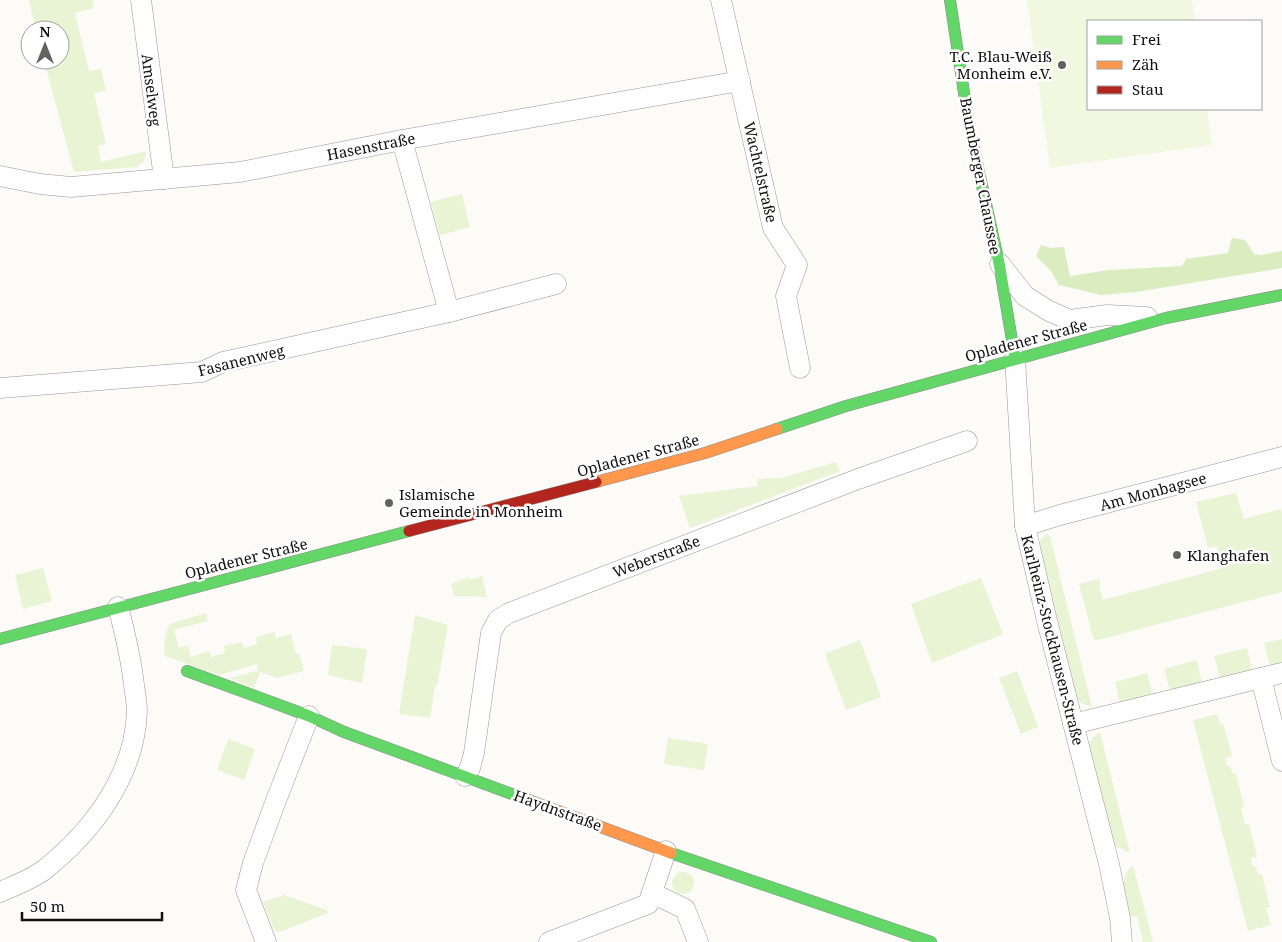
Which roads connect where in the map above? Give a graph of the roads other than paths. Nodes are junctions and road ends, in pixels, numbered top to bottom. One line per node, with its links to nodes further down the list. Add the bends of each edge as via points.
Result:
1 (141, 0): 7 (street, Amselweg)
2 (721, 0): 4 (street, Wachtelstraße)
3 (950, 0): 8 (street, Baumberger Chaussee, via 969,126)
4 (740, 81): 5 (street, Hasenstraße); 14 (street, Wachtelstraße, via 773,228 797,264 786,296)
5 (402, 140): 7 (street, Hasenstraße, via 240,172); 11 (street)
6 (0, 176): 7 (street, Hasenstraße, via 71,187)
7 (164, 179)
8 (999, 263): 12 (street, Baumberger Chaussee, via 1025,296 1070,320 1107,315); 13 (street, Baumberger Chaussee)
9 (556, 284): 11 (street, Fasanenweg)
10 (1282, 296): 12 (street, Opladener Straße)
11 (449, 312): 15 (street, Fasanenweg, via 223,362 202,372)
12 (1166, 318): 13 (street, Opladener Straße)
13 (1015, 358): 18 (street, Karlheinz-Stockhausen-Straße); 19 (street, Opladener Straße, via 846,406 705,453)
14 (800, 368)
15 (0, 388)
16 (967, 441): 27 (street, Weberstraße, via 543,599 498,620 491,633 474,754)
17 (1282, 457): 18 (street, Am Monbagsee)
18 (1025, 526): 25 (street, Karlheinz-Stockhausen-Straße)
19 (118, 607): 20 (street, Opladener Straße); 29 (street, via 130,656 137,710 134,742 120,780 100,814 71,846 43,871)
20 (0, 639)
21 (187, 671): 24 (street, Haydnstraße)
22 (1282, 672): 23 (street)
23 (1261, 678): 25 (street); 26 (street)
24 (309, 716): 27 (street, Haydnstraße); 31 (street, via 272,810 246,890)
25 (1073, 724): 35 (street, Karlheinz-Stockhausen-Straße, via 1109,864)
26 (1282, 760)
27 (465, 776): 28 (street, Haydnstraße)
28 (666, 851): 30 (street); 34 (street, Haydnstraße)
29 (0, 892)
30 (652, 893): 32 (street, via 648,904); 33 (street, via 685,909)
31 (266, 942)
32 (549, 942)
33 (698, 942)
34 (931, 942)
35 (1122, 942)

